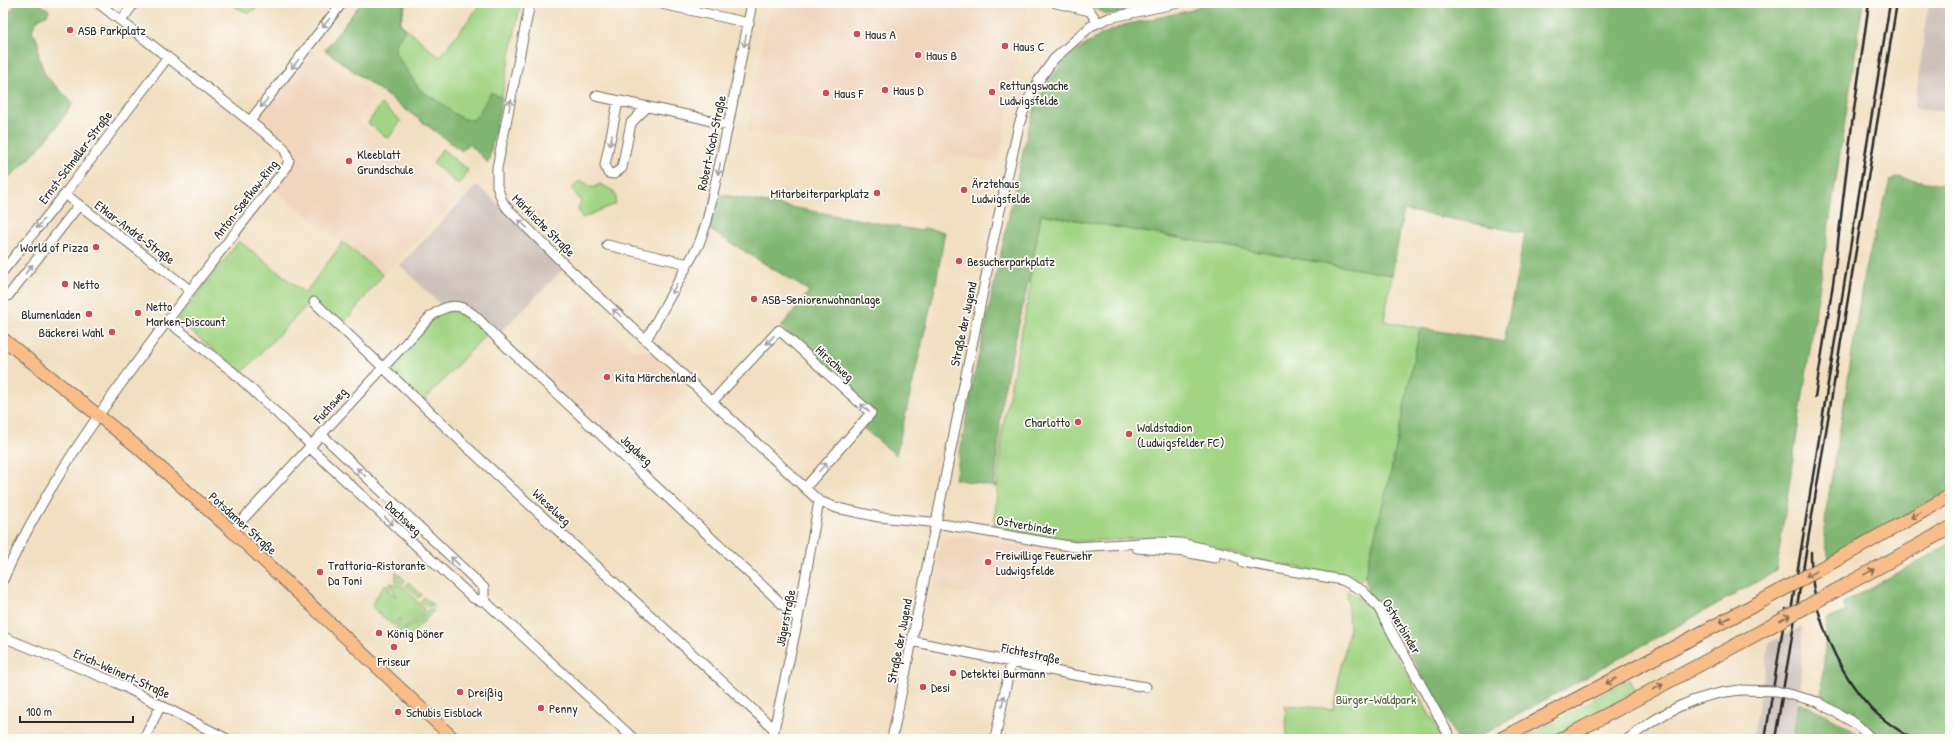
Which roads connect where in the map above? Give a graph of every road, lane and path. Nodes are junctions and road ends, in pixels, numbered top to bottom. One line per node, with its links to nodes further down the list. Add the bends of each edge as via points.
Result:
1 (98, 3): 9 (street, Anton-Saefkow-Ring)
2 (134, 3): 9 (street)
3 (342, 3): 16 (street, one-way to 16)
4 (530, 3): 29 (street, Märkische Straße, one-way to 4, via 507,208 496,186 497,168)
5 (657, 3): 10 (street)
6 (752, 3): 10 (street, Robert-Koch-Straße)
7 (1056, 3): 11 (street, via 1090,11)
8 (1178, 3): 11 (street, Straße der Jugend)
9 (120, 21): 12 (street, Anton-Saefkow-Ring)
10 (749, 23): 17 (street, Robert-Koch-Straße, one-way to 17)
11 (1098, 23): 38 (street, Straße der Jugend, via 1054,59 1030,96 1021,117)
12 (167, 58): 16 (street, Anton-Saefkow-Ring); 18 (street, Ernst-Schneller-Straße)
13 (596, 96): 14 (street)
14 (618, 102): 15 (street); 15 (street, one-way to 15, via 605,165 608,173 614,174 622,168 631,123)
15 (647, 107): 17 (street)
16 (250, 121): 23 (street, Anton-Saefkow-Ring, via 284,148 288,155 288,163)
17 (728, 126): 21 (street, Robert-Koch-Straße, one-way to 21, via 707,221)
18 (65, 194): 19 (street, Etkar-André-Straße); 22 (street, Ernst-Schneller-Straße, one-way to 22)
19 (79, 205): 23 (street, Etkar-André-Straße); 24 (street, one-way to 19, via 8,296)
20 (607, 244): 21 (street)
21 (688, 264): 29 (street, Robert-Koch-Straße, one-way to 29)
22 (3, 271)
23 (190, 290): 27 (street, Anton-Saefkow-Ring)
24 (3, 295)
25 (314, 302): 30 (street, Wieselweg)
26 (454, 305): 30 (street, Fuchsweg, via 443,307 430,317); 43 (street, Jagdweg, via 477,318)
27 (167, 321): 32 (street, Anton-Saefkow-Ring); 34 (street, Dachsweg, via 234,372)
28 (3, 339): 32 (main road, Potsdamer Straße)
29 (646, 340): 31 (street)
30 (383, 367): 33 (street, Fuchsweg); 49 (street, Wieselweg)
31 (713, 401): 35 (street); 35 (street, Hirschweg, one-way to 31, via 872,413 779,330)
32 (98, 414): 40 (main road, Potsdamer Straße); 41 (street, Anton-Saefkow-Ring, via 35,513)
33 (321, 434): 34 (street, Fuchsweg); 42 (street, Dachsweg, one-way to 33, via 484,588)
34 (310, 446): 40 (street, Fuchsweg); 42 (street, Dachsweg, one-way to 42, via 472,598 481,601)
35 (805, 488): 37 (street)
36 (1950, 496): 58 (highway, one-way to 58, bridge, via 1760,602)
37 (819, 501): 38 (street, via 837,508 879,517); 43 (street, Jägerstraße)
38 (936, 524): 45 (street, Straße der Jugend); 57 (street, Ostverbinder, via 1075,546 1114,545 1185,552 1342,580 1363,591 1378,607)
39 (1950, 528): 59 (highway, one-way to 39, bridge)
40 (232, 531): 52 (main road, Potsdamer Straße)
41 (3, 580)
42 (484, 599): 53 (street, Dachsweg)
43 (798, 619): 49 (street, Jägerstraße)
44 (3, 637): 48 (street, Erich-Weinert-Straße, via 77,666)
45 (912, 641): 46 (street, Fichtestraße); 55 (street, Straße der Jugend)
46 (1011, 662): 47 (street, Fichtestraße); 56 (street, one-way to 46)
47 (1146, 687)
48 (162, 705): 50 (street); 51 (street, Erich-Weinert-Straße)
49 (774, 729): 54 (street, Jägerstraße)
50 (144, 739)
51 (227, 739)
52 (454, 739)
53 (634, 739)
54 (772, 739)
55 (892, 739)
56 (996, 739)
57 (1451, 739)
58 (1501, 739)
59 (1562, 739)
60 (1628, 739): 61 (street, bridge, via 1659,716 1681,704 1708,695 1740,690 1777,691 1818,702 1856,724)
61 (1872, 739)

